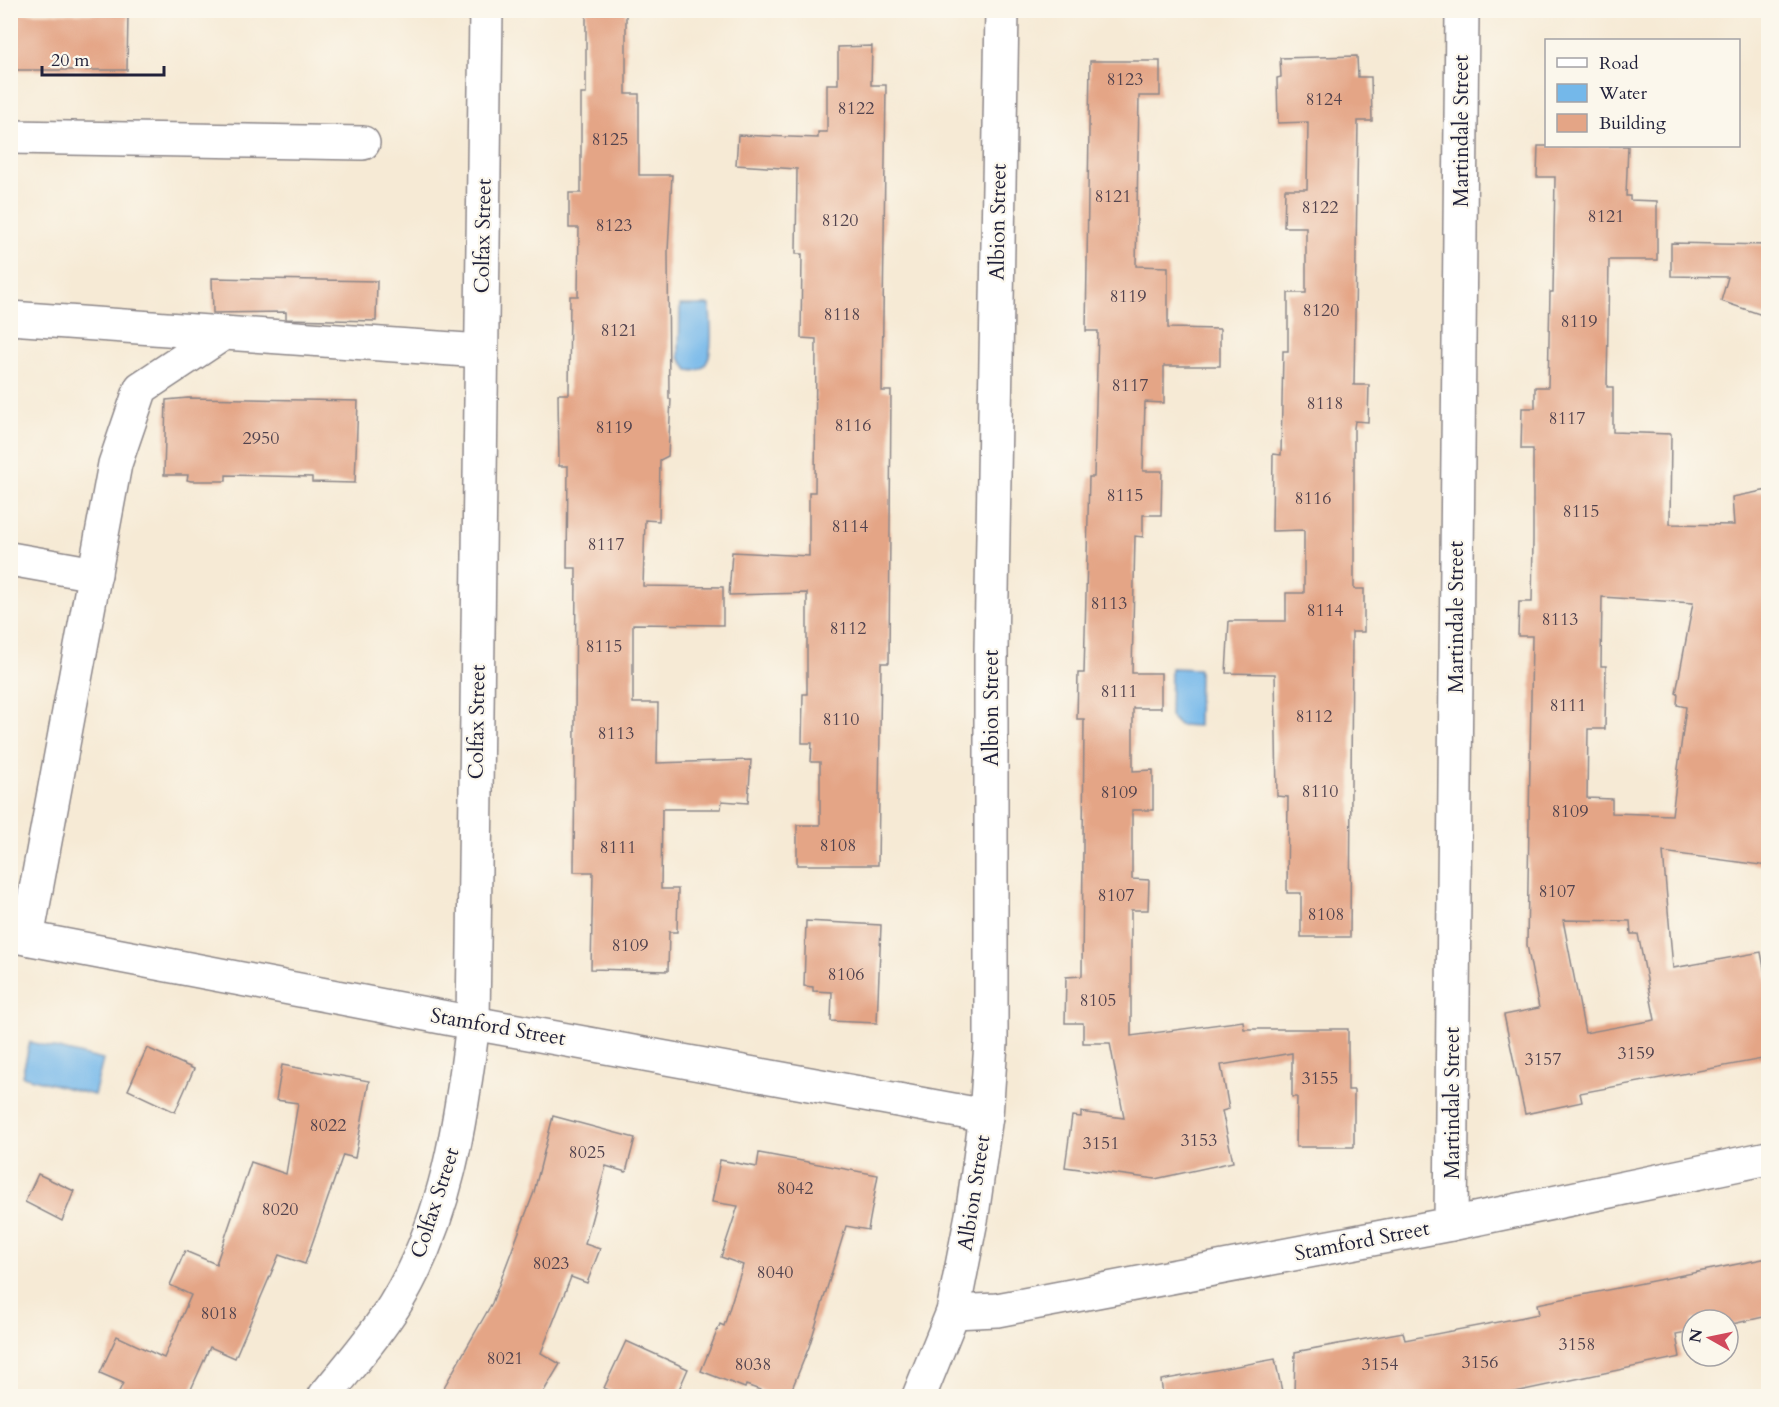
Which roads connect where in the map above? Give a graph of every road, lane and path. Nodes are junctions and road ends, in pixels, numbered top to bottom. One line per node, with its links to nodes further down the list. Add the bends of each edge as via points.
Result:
1 (486, 10): 8 (street, Colfax Street)
2 (1002, 10): 13 (street, Albion Street, via 991,651 991,1043)
3 (1462, 10): 15 (street, Martindale Street)
4 (10, 137): 5 (street)
5 (363, 143)
6 (10, 318): 7 (street)
7 (224, 333): 8 (street); 10 (street, via 141,388 115,464)
8 (482, 351): 12 (street, Colfax Street)
9 (10, 559): 10 (street)
10 (95, 574): 11 (street)
11 (19, 937): 12 (street, Stamford Street)
12 (472, 1023): 13 (street, Stamford Street); 17 (street, Colfax Street, via 449,1174 423,1252 393,1307)
13 (986, 1116): 16 (street, Albion Street)
14 (1768, 1158): 15 (street, Stamford Street)
15 (1451, 1224): 16 (street, Stamford Street, via 997,1310)
16 (953, 1312): 18 (street, Albion Street)
17 (325, 1396)
18 (919, 1396)

